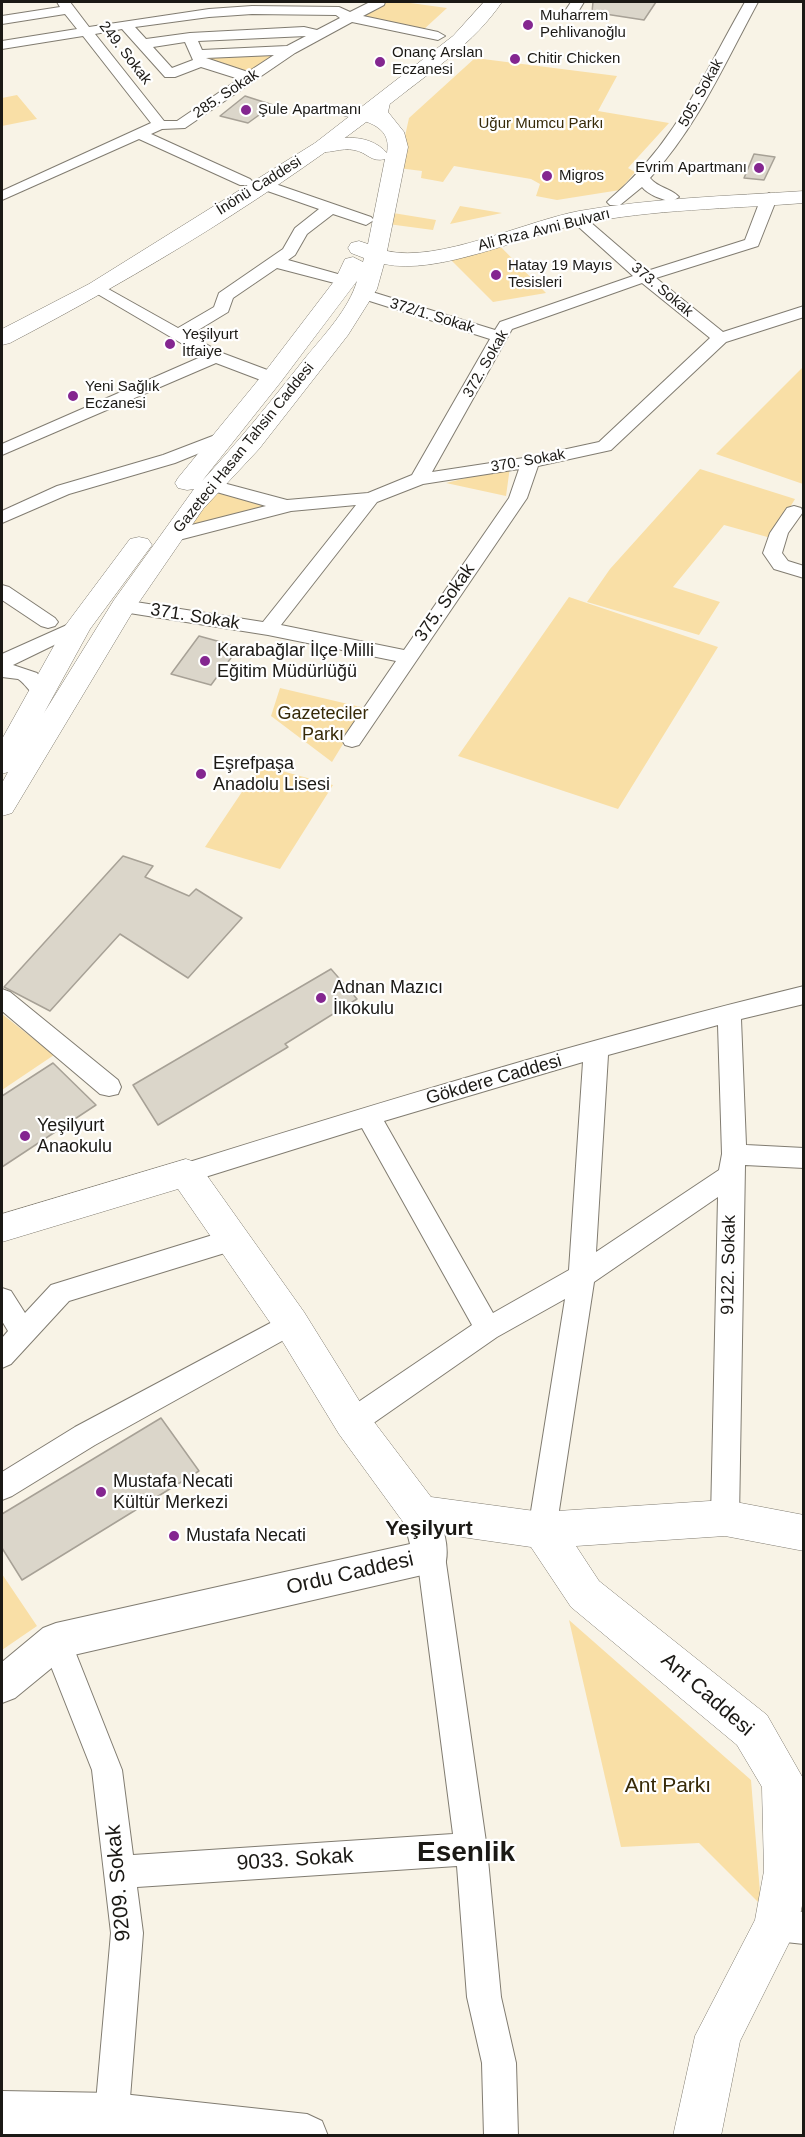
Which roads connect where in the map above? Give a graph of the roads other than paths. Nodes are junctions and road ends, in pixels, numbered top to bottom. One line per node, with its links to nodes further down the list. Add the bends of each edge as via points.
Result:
1 (379, 2): 8 (street, 285. Sokak)
2 (493, 2): 21 (main road, İnönü Caddesi, via 460,40)
3 (577, 2): 7 (street)
4 (751, 2): 26 (street, 505. Sokak, via 682,127)
5 (66, 5): 10 (street); 12 (street, 249. Sokak)
6 (251, 6): 8 (street, via 339,11); 11 (street)
7 (568, 17)
8 (348, 18): 13 (street, 285. Sokak); 14 (street)
9 (452, 19): 14 (main road, İnönü Caddesi)
10 (2, 21)
11 (125, 24): 12 (street); 16 (street)
12 (86, 31): 17 (street); 22 (street, 249. Sokak)
13 (320, 35): 15 (street, via 304,31); 18 (street, 285. Sokak)
14 (438, 36): 21 (main road, İnönü Caddesi, via 385,83)
15 (190, 37): 16 (street); 19 (street)
16 (142, 44): 19 (street, via 170,74)
17 (2, 45)
18 (290, 51): 19 (street); 20 (street, 285. Sokak)
19 (199, 58): 20 (street)
20 (251, 78): 22 (street, 285. Sokak, via 180,124)
21 (367, 114): 24 (main road, İnönü Caddesi); 25 (main road, via 378,142); 28 (main road, İnönü Caddesi); 38 (main road, Gazeteci Hasan Tahsin Caddesi, via 394,132 398,147)
22 (160, 125): 23 (street, 285. Sokak)
23 (139, 134): 28 (street); 29 (street, 285. Sokak)
24 (322, 147): 25 (main road, via 356,142); 28 (main road, İnönü Caddesi)
25 (378, 155): 38 (main road, Gazeteci Hasan Tahsin Caddesi)
26 (643, 179): 32 (street, via 650,188); 35 (street, 505. Sokak)
27 (2, 180): 29 (street)
28 (253, 183): 36 (street); 43 (main road, İnönü Caddesi); 45 (main road, İnönü Caddesi)
29 (17, 189): 31 (street, 285. Sokak)
30 (804, 189): 32 (main road, Ali Rıza Avni Bulvarı)
31 (2, 196)
32 (671, 197): 35 (main road, Ali Rıza Avni Bulvarı)
33 (804, 197): 34 (main road, Ali Rıza Avni Bulvarı)
34 (769, 198): 37 (main road, Ali Rıza Avni Bulvarı); 41 (street, 372. Sokak, via 752,243)
35 (615, 202): 38 (main road, Ali Rıza Avni Bulvarı, via 433,241)
36 (329, 209): 38 (street); 40 (street, via 301,231 289,252)
37 (577, 218): 39 (main road, Ali Rıza Avni Bulvarı); 41 (street, 373. Sokak)
38 (376, 239): 39 (main road, Ali Rıza Avni Bulvarı, via 398,260); 42 (main road, Gazeteci Hasan Tahsin Caddesi)
39 (432, 258): 42 (main road)
40 (275, 262): 42 (street, 372/1. Sokak); 46 (street, via 225,296 222,309)
41 (644, 277): 47 (street, 372. Sokak, via 506,326); 49 (street, 373. Sokak)
42 (358, 288): 47 (street, 372/1. Sokak); 51 (main road, Gazeteci Hasan Tahsin Caddesi); 56 (main road, Gazeteci Hasan Tahsin Caddesi, via 340,330 257,435)
43 (97, 289): 46 (street); 48 (main road, İnönü Caddesi)
44 (804, 311): 49 (street, 370. Sokak)
45 (2, 321)
46 (178, 335): 50 (street)
47 (501, 337): 55 (street, 372. Sokak)
48 (2, 338)
49 (720, 338): 54 (street, 370. Sokak, via 605,446)
50 (216, 357): 51 (street); 53 (street)
51 (272, 378): 52 (main road, Gazeteci Hasan Tahsin Caddesi)
52 (223, 437): 60 (street, via 169,459 63,490); 68 (main road, Gazeteci Hasan Tahsin Caddesi)
53 (2, 450)
54 (530, 462): 55 (street, 370. Sokak); 70 (street, 375. Sokak, via 518,498)
55 (419, 479): 57 (street, 370. Sokak)
56 (212, 484): 58 (street, 370. Sokak); 61 (main road, Gazeteci Hasan Tahsin Caddesi)
57 (371, 498): 58 (street, 370. Sokak); 69 (street)
58 (286, 506): 61 (street)
59 (794, 512): 63 (street, via 779,533)
60 (2, 518)
61 (171, 536): 66 (main road, Gazeteci Hasan Tahsin Caddesi)
62 (755, 543): 63 (street)
63 (772, 553): 64 (street, via 781,565)
64 (804, 572)
65 (2, 591): 67 (street)
66 (123, 606): 69 (street, 371. Sokak); 76 (main road, Gazeteci Hasan Tahsin Caddesi)
67 (48, 622)
68 (78, 626): 71 (street); 73 (main road, Gazeteci Hasan Tahsin Caddesi)
69 (268, 629): 70 (street, 371. Sokak)
70 (408, 657): 74 (street, 375. Sokak)
71 (2, 662)
72 (2, 672): 73 (street, via 14,670 34,679)
73 (41, 692): 75 (main road, Gazeteci Hasan Tahsin Caddesi)
74 (352, 740)
75 (2, 764)
76 (2, 806)
77 (804, 995): 79 (street, Gökdere Caddesi)
78 (2, 998): 81 (street)
79 (729, 1013): 80 (street, Gökdere Caddesi); 84 (street, 9122. Sokak)
80 (596, 1050): 82 (street, Gökdere Caddesi); 88 (street)
81 (109, 1087)
82 (368, 1116): 85 (street, Gökdere Caddesi); 91 (street)
83 (804, 1158): 84 (street)
84 (732, 1165): 88 (street); 97 (street, 9122. Sokak)
85 (186, 1173): 86 (main road, Gökdere Caddesi); 87 (main road)
86 (5, 1228)
87 (232, 1240): 90 (main road); 92 (street, via 60,1293)
88 (582, 1276): 91 (street); 98 (street)
89 (2, 1299): 92 (street)
90 (291, 1323): 94 (main road); 95 (street, via 85,1436)
91 (488, 1329): 94 (street)
92 (22, 1331): 93 (street)
93 (2, 1356)
94 (352, 1422): 96 (main road)
95 (2, 1487)
96 (420, 1513): 98 (main road); 100 (street, Ordu Caddesi)
97 (725, 1518): 98 (main road); 99 (main road)
98 (542, 1530): 105 (main road, Ant Caddesi, via 585,1594 752,1730 783,1782)
99 (804, 1533)
100 (431, 1556): 101 (street, Ordu Caddesi); 103 (street)
101 (56, 1641): 102 (street, Ordu Caddesi); 104 (street, 9209. Sokak, via 108,1770)
102 (2, 1685)
103 (471, 1849): 104 (street, 9033. Sokak); 109 (street, via 484,1997 499,2063)
104 (118, 1872): 107 (street, 9209. Sokak, via 126,1933)
105 (790, 1927): 110 (main road, Ant Caddesi, via 718,2036)
106 (2, 2113): 107 (street)
107 (112, 2125): 108 (street)
108 (307, 2136)
109 (501, 2136)
110 (697, 2136)

